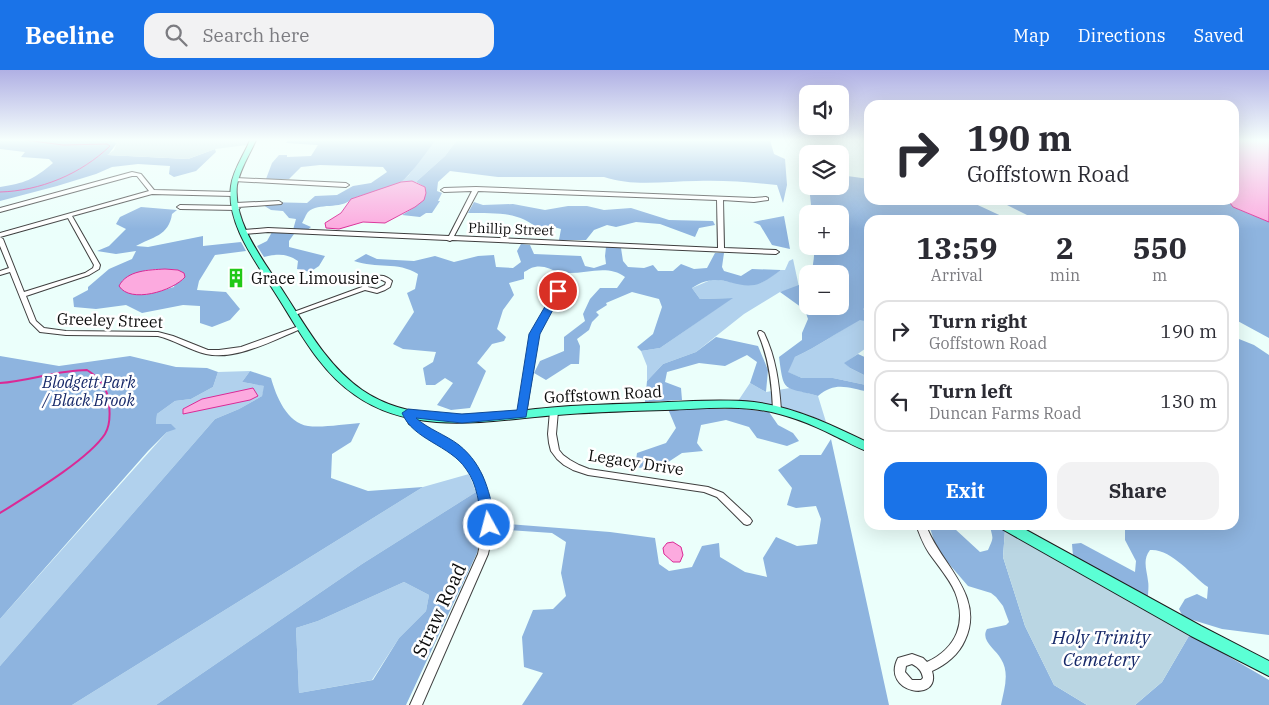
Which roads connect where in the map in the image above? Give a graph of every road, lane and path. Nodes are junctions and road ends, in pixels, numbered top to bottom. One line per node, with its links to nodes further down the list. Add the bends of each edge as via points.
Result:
1 (240, 170): 2 (main road, Goffstown Road)
2 (236, 180): 3 (street); 7 (main road, Goffstown Road)
3 (346, 185)
4 (476, 189): 5 (street); 8 (street); 17 (street)
5 (444, 190)
6 (152, 192): 7 (street); 13 (street, via 139,175 132,174); 14 (street)
7 (233, 194): 11 (main road, Goffstown Road)
8 (720, 199): 9 (street); 18 (street)
9 (766, 199)
10 (278, 203): 11 (street)
11 (236, 206): 12 (street); 15 (main road, Goffstown Road)
12 (180, 207)
13 (0, 210)
14 (70, 215): 16 (street); 24 (street, via 98,267 87,274)
15 (244, 232): 17 (street, Phillip Street, via 268,230); 25 (main road, Goffstown Road)
16 (0, 237): 20 (street, Greeley Street)
17 (450, 239): 18 (street, Phillip Street)
18 (721, 250): 19 (street, Phillip Street)
19 (776, 252)
20 (12, 269): 21 (street); 24 (street, Greeley Street)
21 (0, 273)
22 (365, 288): 25 (street)
23 (558, 291): 31 (street, via 535,334)
24 (22, 296): 26 (street, Greeley Street, via 33,322 47,331 158,334 212,352 238,350)
25 (293, 314): 26 (main road, Goffstown Road)
26 (301, 327): 30 (main road, Goffstown Road, via 343,381 376,403)
27 (761, 333): 28 (street, via 772,364)
28 (777, 410): 29 (main road, Goffstown Road, via 711,404); 32 (main road, Goffstown Road)
29 (554, 411): 31 (main road, Goffstown Road); 33 (street, Legacy Drive, via 551,442 559,456 575,468 705,489 720,495)
30 (408, 413): 31 (main road, Goffstown Road, via 462,418); 38 (street, Straw Road, via 412,422 454,448 471,465 482,487 489,525 483,554)
31 (522, 414)
32 (864, 446)
33 (747, 521)
34 (923, 530): 36 (street, via 927,542 960,590 965,618 961,640 940,661)
35 (1015, 530): 37 (main road)
36 (926, 668)
37 (1269, 669)
38 (416, 705)

